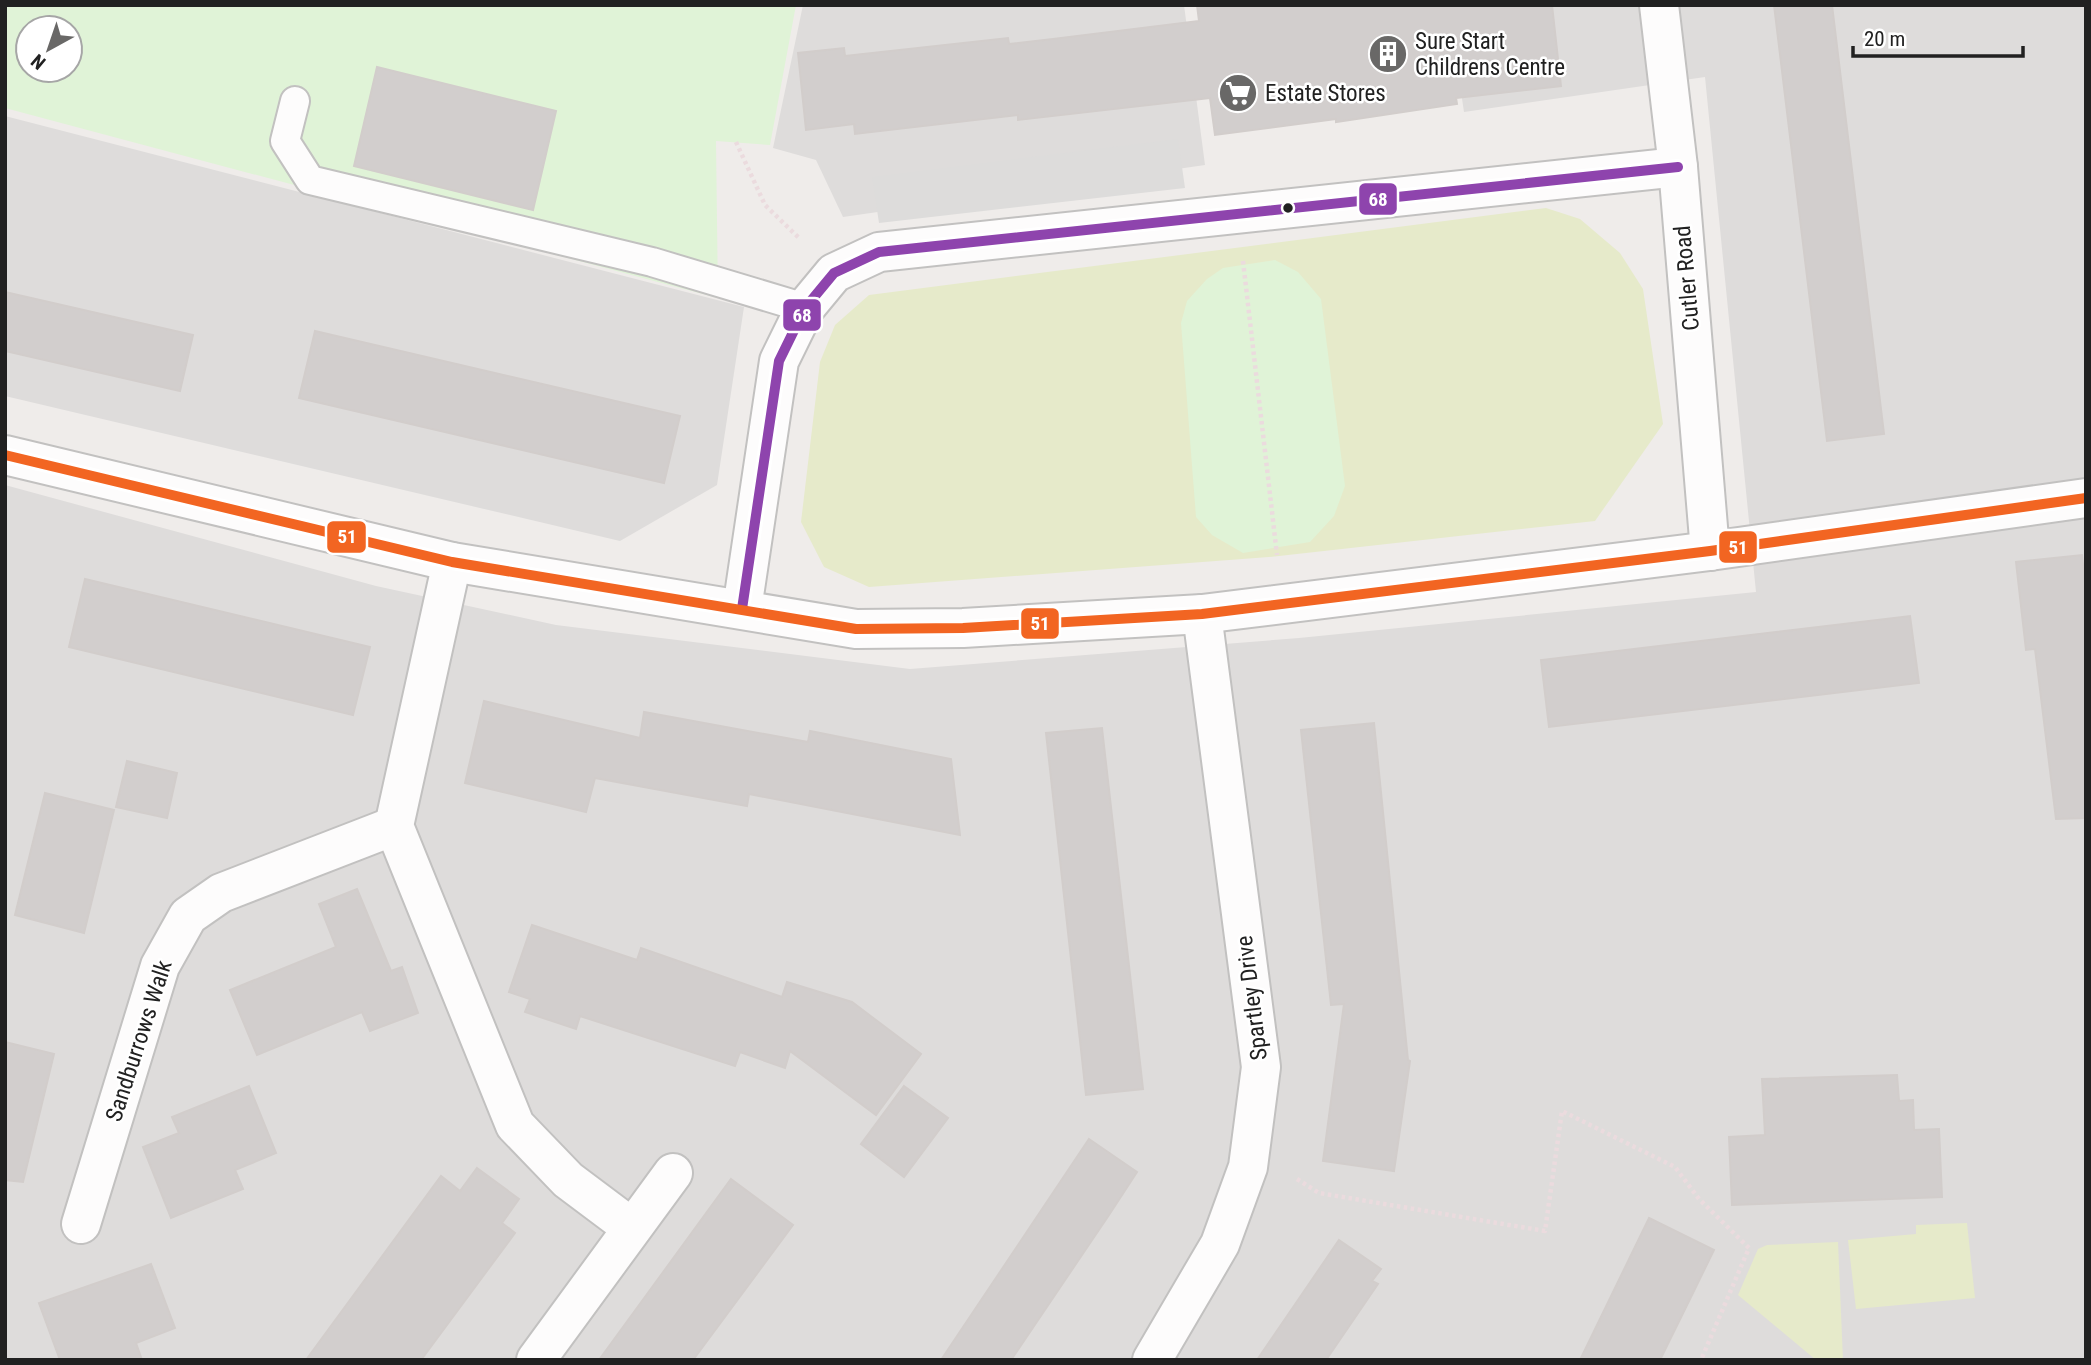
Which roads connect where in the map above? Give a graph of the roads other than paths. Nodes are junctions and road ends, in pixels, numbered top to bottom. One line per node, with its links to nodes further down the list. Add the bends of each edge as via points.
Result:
1 (1659, 5): 3 (street, Cutler Road)
2 (295, 101): 4 (lane, via 285,141 310,180 652,262)
3 (1678, 167): 4 (street, via 879,252 834,273); 7 (street, Cutler Road)
4 (805, 308): 9 (street, via 779,361)
5 (5, 455): 8 (street)
6 (2086, 498): 7 (street)
7 (1710, 551): 10 (street)
8 (452, 562): 9 (street); 11 (street)
9 (742, 609): 10 (street, via 856,629 963,628)
10 (1202, 614): 16 (street, Spartley Drive, via 1261,1067 1248,1167 1220,1244)
11 (394, 826): 13 (street, Sandburrows Walk, via 221,893 188,916 160,965); 14 (street, via 515,1125 568,1180)
12 (673, 1173): 14 (street)
13 (81, 1224)
14 (632, 1228): 15 (street)
15 (536, 1360)
16 (1152, 1360)

